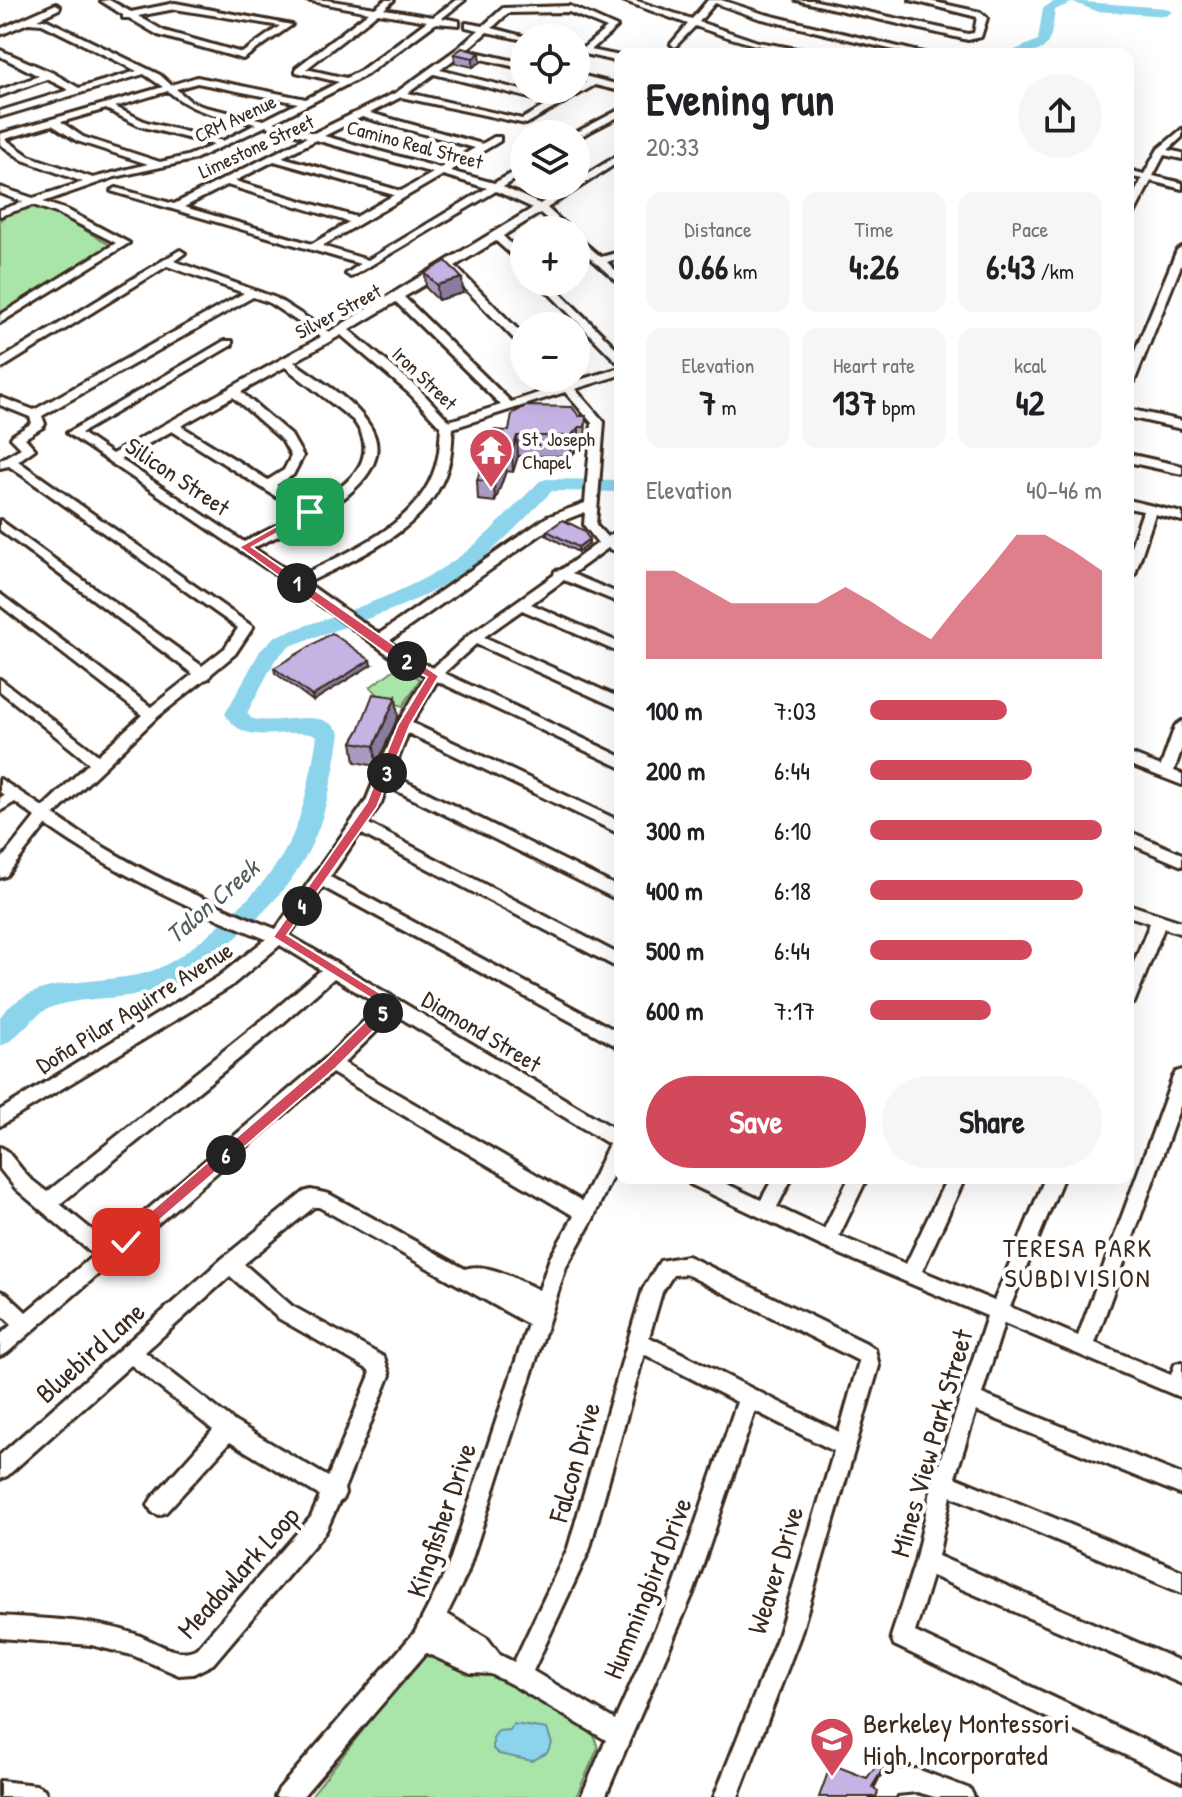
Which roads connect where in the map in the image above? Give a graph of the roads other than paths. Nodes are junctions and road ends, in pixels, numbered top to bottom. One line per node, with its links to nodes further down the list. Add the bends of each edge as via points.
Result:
1 (95, 0): 2 (street)
2 (108, 0): 14 (street)
3 (310, 0): 12 (street)
4 (390, 0): 12 (street)
5 (461, 0): 16 (street, CRM Avenue)
6 (626, 0): 18 (street)
7 (713, 0): 18 (street); 26 (street)
8 (800, 0): 13 (street, via 975,37 982,16)
9 (914, 0): 13 (street)
10 (973, 0): 13 (street)
11 (56, 7): 15 (street)
12 (375, 11): 16 (street); 38 (street, via 299,70)
13 (963, 11)
14 (126, 16): 14 (street, via 171,37 243,56 288,25 175,6)
15 (27, 20): 21 (street); 34 (street, Camino Real Street, via 44,22)
16 (434, 21): 17 (street); 38 (street, CRM Avenue)
17 (456, 23)
18 (694, 23): 24 (street); 25 (street)
19 (469, 25): 20 (street)
20 (485, 29): 22 (street); 23 (street, Limestone Street, via 509,9 570,9 613,27); 27 (street, Limestone Street)
21 (0, 32)
22 (510, 34)
23 (590, 44)
24 (675, 44)
25 (772, 48)
26 (897, 48)
27 (460, 51): 32 (street); 35 (street, Limestone Street)
28 (590, 52): 31 (street)
29 (0, 53): 30 (street)
30 (13, 58): 33 (street); 36 (street)
31 (614, 58)
32 (510, 63)
33 (0, 64)
34 (145, 71): 42 (street, Camino Real Street); 44 (street)
35 (434, 71): 43 (street); 46 (street, Limestone Street)
36 (50, 75): 44 (street); 45 (street)
37 (590, 80): 39 (street)
38 (348, 81): 47 (street, CRM Avenue)
39 (595, 81): 40 (street); 41 (street)
40 (590, 84)
41 (614, 86)
42 (169, 87): 47 (street, via 200,79); 49 (street); 54 (street, Camino Real Street, via 201,109)
43 (510, 90)
44 (78, 91): 50 (street)
45 (0, 93)
46 (400, 94): 48 (street, via 523,122); 51 (street, Limestone Street)
47 (309, 102): 54 (street, CRM Avenue)
48 (555, 104)
49 (105, 105): 53 (street); 60 (street, via 143,124)
50 (0, 114)
51 (363, 114): 58 (street, Limestone Street); 61 (street)
52 (614, 115): 55 (street)
53 (52, 121): 57 (street); 66 (street, via 80,139)
54 (266, 123): 58 (street, Camino Real Street); 60 (street, CRM Avenue)
55 (590, 128)
56 (1182, 132): 62 (street)
57 (0, 138): 72 (street, via 26,158)
58 (317, 139): 64 (street, Limestone Street); 67 (street, Camino Real Street)
59 (497, 139): 61 (street)
60 (224, 144): 66 (street, CRM Avenue)
61 (484, 147): 67 (street)
62 (1161, 151): 63 (street); 71 (street)
63 (1182, 156)
64 (274, 158): 73 (street, Limestone Street); 78 (street)
65 (614, 161): 69 (street, Silver Street)
66 (157, 164): 72 (street, CRM Avenue)
67 (443, 170): 75 (street, Camino Real Street); 78 (street)
68 (1134, 174): 71 (street)
69 (590, 176)
70 (510, 178): 75 (street)
71 (1148, 178): 74 (street); 81 (street)
72 (91, 181): 80 (street, CRM Avenue)
73 (225, 181): 82 (street, Limestone Street); 86 (street)
74 (1182, 186)
75 (496, 187): 83 (street, Camino Real Street); 96 (street)
76 (0, 190): 80 (street)
77 (116, 191): 82 (street)
78 (403, 195): 86 (street)
79 (553, 200): 83 (street, Silver Street)
80 (31, 201): 84 (street, CRM Avenue); 103 (street, via 124,243)
81 (1134, 205)
82 (174, 208): 88 (street)
83 (541, 208): 85 (street, Camino Real Street); 87 (street, Silver Street)
84 (0, 213)
85 (550, 216)
86 (358, 221): 88 (street)
87 (498, 237): 89 (street); 97 (street, Silver Street)
88 (315, 246): 96 (street)
89 (510, 249)
90 (1182, 250): 111 (street)
91 (590, 252): 94 (street)
92 (180, 253): 95 (street)
93 (614, 257): 94 (street)
94 (599, 261): 99 (street)
95 (167, 262): 100 (street); 110 (street)
96 (368, 263): 98 (street)
97 (450, 267): 102 (street, Silver Street); 104 (street)
98 (351, 274)
99 (614, 275)
100 (249, 295): 106 (street, via 278,303); 120 (street)
101 (557, 296): 108 (street)
102 (399, 299): 105 (street, Silver Street); 118 (street)
103 (0, 320)
104 (510, 329)
105 (343, 331): 106 (street, Silver Street); 123 (street, Iron Street)
106 (329, 337): 109 (street, Silver Street)
107 (228, 343): 124 (street, Silicon Street, via 73,433)
108 (614, 353)
109 (284, 360): 114 (street, Silver Street); 132 (street, via 358,419 372,446 370,460 352,488)
110 (0, 365)
111 (1134, 367)
112 (614, 373): 113 (street)
113 (590, 381)
114 (232, 390): 122 (street, Silver Street); 128 (street, via 287,438 297,456 289,472)
115 (555, 392): 118 (street)
116 (572, 392): 129 (street, via 598,422)
117 (0, 401): 120 (street)
118 (509, 406): 123 (street)
119 (1134, 414): 121 (street)
120 (35, 415): 126 (street, via 39,424 17,438 28,449)
121 (1182, 425)
122 (173, 426): 124 (street, Silver Street); 128 (street)
123 (447, 426): 139 (street, Iron Street, via 446,462 417,513)
124 (113, 458): 136 (street, Silicon Street)
125 (1134, 459): 127 (street)
126 (5, 463): 146 (street, via 246,627 242,639)
127 (1182, 470)
128 (268, 485): 132 (street)
129 (593, 494): 135 (street, via 590,525); 144 (street)
130 (1134, 505): 131 (street)
131 (1150, 509): 133 (street); 137 (street)
132 (310, 512): 136 (street)
133 (1182, 517)
134 (0, 524): 146 (street)
135 (613, 546): 138 (street, Doña Pilar Aguirre Avenue)
136 (244, 547): 139 (street, Silicon Street)
137 (1134, 556)
138 (560, 574): 140 (street); 142 (street, Doña Pilar Aguirre Avenue)
139 (297, 583): 144 (street, Silicon Street)
140 (614, 596)
141 (0, 598): 150 (street)
142 (520, 604): 143 (street, Doña Pilar Aguirre Avenue); 145 (street)
143 (474, 638): 147 (street, Doña Pilar Aguirre Avenue); 149 (street)
144 (378, 642): 147 (street, Silicon Street)
145 (614, 645)
146 (204, 675): 150 (street)
147 (433, 676): 151 (street, Doña Pilar Aguirre Avenue); 153 (street, Silicon Street)
148 (0, 684): 155 (street)
149 (614, 701)
150 (151, 715): 155 (street)
151 (404, 725): 157 (street, Doña Pilar Aguirre Avenue); 162 (street)
152 (1182, 726): 156 (street)
153 (614, 759)
154 (1134, 761): 156 (street)
155 (98, 763): 161 (street)
156 (1166, 774): 158 (street)
157 (385, 778): 163 (street, Doña Pilar Aguirre Avenue); 168 (street)
158 (1182, 780)
159 (0, 784): 160 (street, Diamond Street)
160 (7, 801): 161 (street, Diamond Street)
161 (41, 817): 166 (street); 172 (street, Diamond Street, via 202,906)
162 (614, 825)
163 (359, 826): 167 (street, Doña Pilar Aguirre Avenue); 173 (street)
164 (1134, 840): 165 (street)
165 (1182, 860)
166 (0, 872)
167 (321, 879): 172 (street, Doña Pilar Aguirre Avenue); 177 (street)
168 (614, 892)
169 (1134, 912): 170 (street)
170 (1159, 920): 171 (street); 175 (street)
171 (1182, 928)
172 (279, 937): 174 (street, Diamond Street); 180 (street, Doña Pilar Aguirre Avenue, via 224,982)
173 (614, 960)
174 (333, 969): 176 (street, Diamond Street); 189 (street)
175 (1134, 983)
176 (392, 1005): 178 (street); 181 (street, Diamond Street)
177 (614, 1038)
178 (331, 1064): 191 (street); 193 (street)
179 (1182, 1077): 202 (street)
180 (0, 1119)
181 (614, 1137)
182 (614, 1154): 191 (street, Kingfisher Drive)
183 (0, 1155): 189 (street)
184 (709, 1184): 190 (street)
185 (780, 1184): 190 (street)
186 (855, 1184): 192 (street)
187 (953, 1184): 195 (street)
188 (1052, 1184): 198 (street, Mines View Park Street)
189 (46, 1204): 193 (street)
190 (765, 1211): 192 (street)
191 (586, 1213): 197 (street, Kingfisher Drive, via 557,1264)
192 (828, 1240): 195 (street)
193 (110, 1256): 199 (street)
194 (230, 1264): 197 (street, Bluebird Lane, via 311,1198); 203 (street, Bluebird Lane); 213 (street, Meadowlark Loop, via 285,1312 377,1364 380,1375)
195 (910, 1276): 198 (street)
196 (0, 1300): 199 (street)
197 (540, 1310): 217 (street, Kingfisher Drive, via 456,1574)
198 (998, 1313): 202 (street); 207 (street, Mines View Park Street)
199 (26, 1325): 201 (street)
200 (638, 1341): 204 (street, Falcon Drive, via 653,1289 667,1267 675,1264 687,1265); 206 (street); 222 (street, Falcon Drive, via 578,1551)
201 (0, 1347)
202 (1083, 1348): 205 (street)
203 (131, 1353): 208 (street); 210 (street, Bluebird Lane)
204 (868, 1356): 209 (street, Weaver Drive)
205 (1180, 1382)
206 (749, 1397): 209 (street); 223 (street, Hummingbird Drive, via 683,1591)
207 (970, 1399): 211 (street, Mines View Park Street); 212 (street)
208 (228, 1429): 213 (street); 214 (street)
209 (843, 1445): 229 (street, Weaver Drive, via 789,1636)
210 (0, 1469)
211 (943, 1482): 215 (street, Mines View Park Street); 216 (street)
212 (1182, 1485)
213 (335, 1493): 218 (street, Meadowlark Loop, via 319,1524 205,1656 193,1663 166,1660 133,1644 91,1634)
214 (159, 1505)
215 (926, 1562): 221 (street); 224 (street, Mines View Park Street, via 902,1637)
216 (1182, 1582)
217 (436, 1620): 219 (street, Kingfisher Drive); 220 (street, via 480,1647)
218 (0, 1627)
219 (423, 1640): 220 (street, via 471,1662); 227 (street, Kingfisher Drive)
220 (492, 1663): 222 (street)
221 (1182, 1673)
222 (519, 1676): 223 (street)
223 (619, 1735): 228 (street, Hummingbird Drive)
224 (1182, 1770)
225 (0, 1793): 226 (street)
226 (36, 1797)
227 (287, 1797)
228 (593, 1797)
229 (726, 1797)
230 (883, 1797): 231 (street, via 889,1785 906,1778)
231 (962, 1797)

